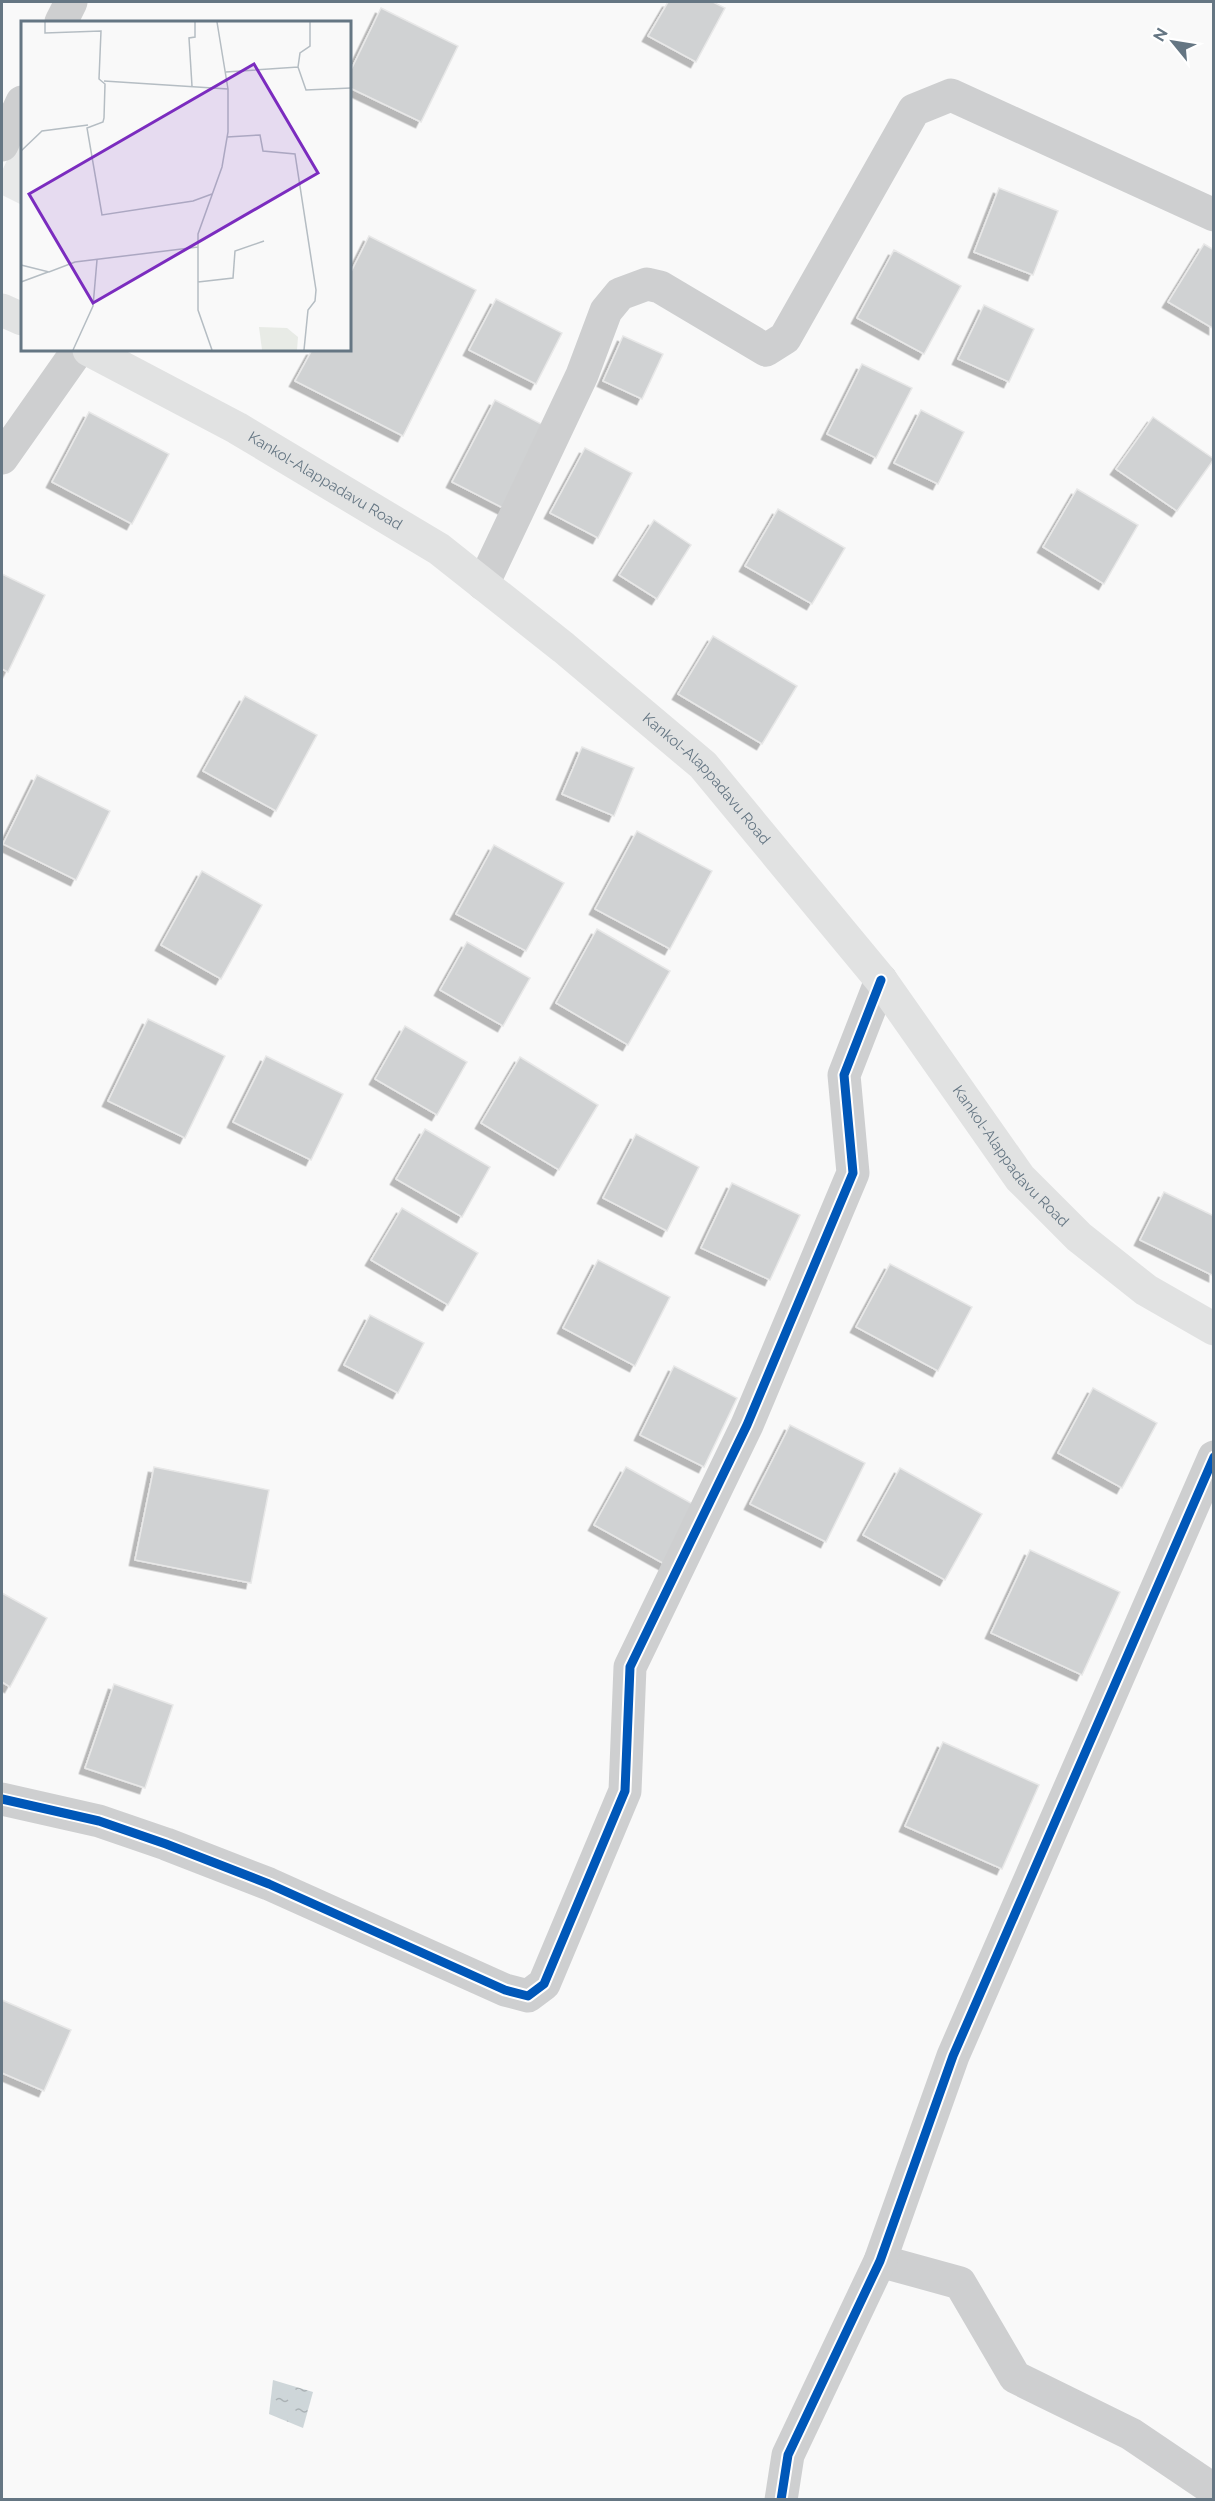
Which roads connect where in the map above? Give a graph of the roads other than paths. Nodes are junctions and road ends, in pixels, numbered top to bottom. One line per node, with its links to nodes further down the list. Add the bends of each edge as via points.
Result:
1 (71, 2): 2 (street)
2 (62, 21)
3 (21, 104): 4 (street)
4 (2, 145)
5 (1214, 215): 11 (street, via 951,95 915,110 785,338 766,350 653,286 647,284 620,294 606,311 582,375)
6 (2, 310): 7 (main road)
7 (21, 319)
8 (77, 351): 10 (street)
9 (91, 351): 11 (main road, Kankol-Alappadavu Road, via 237,428 390,518 439,549)
10 (2, 458)
11 (483, 584): 12 (main road, Kankol-Alappadavu Road, via 703,765)
12 (880, 980): 13 (main road, Kankol-Alappadavu Road, via 1020,1178 1079,1237 1146,1290); 15 (street, via 844,1075 853,1173 747,1425 630,1667 625,1791 544,1984 528,1996 505,1990 269,1884 166,1844 99,1821)
13 (1214, 1329)
14 (1214, 1457): 16 (street, via 953,2056)
15 (2, 1799)
16 (879, 2261): 17 (street, via 960,2283 1015,2377 1131,2434); 18 (street, via 789,2456)
17 (1214, 2490)
18 (781, 2499)

